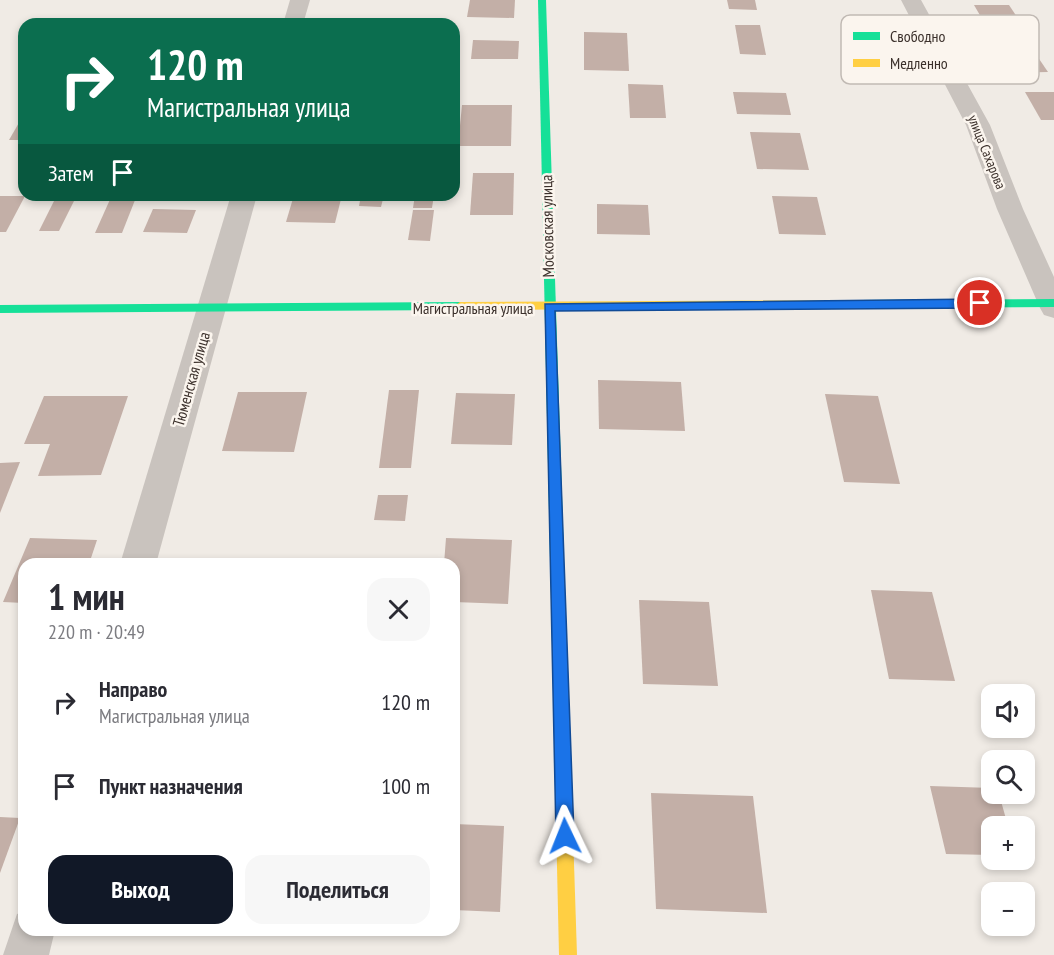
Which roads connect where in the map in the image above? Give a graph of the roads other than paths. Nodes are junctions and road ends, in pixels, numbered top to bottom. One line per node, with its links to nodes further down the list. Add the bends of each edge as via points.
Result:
1 (300, 0): 5 (street)
2 (542, 0): 9 (street, Московская улица)
3 (911, 0): 4 (street, улица Сахарова)
4 (919, 15)
5 (295, 18)
6 (956, 84): 8 (street, улица Сахарова, via 978,125)
7 (242, 201): 11 (street, Тюменская улица)
8 (1053, 305): 9 (street, Магистральная улица)
9 (549, 307): 11 (street, Магистральная улица); 15 (street, Московская улица)
10 (0, 309): 11 (street, Магистральная улица)
11 (211, 310): 12 (street, Тюменская улица)
12 (140, 558)
13 (31, 936): 14 (street)
14 (26, 955)
15 (568, 955)

